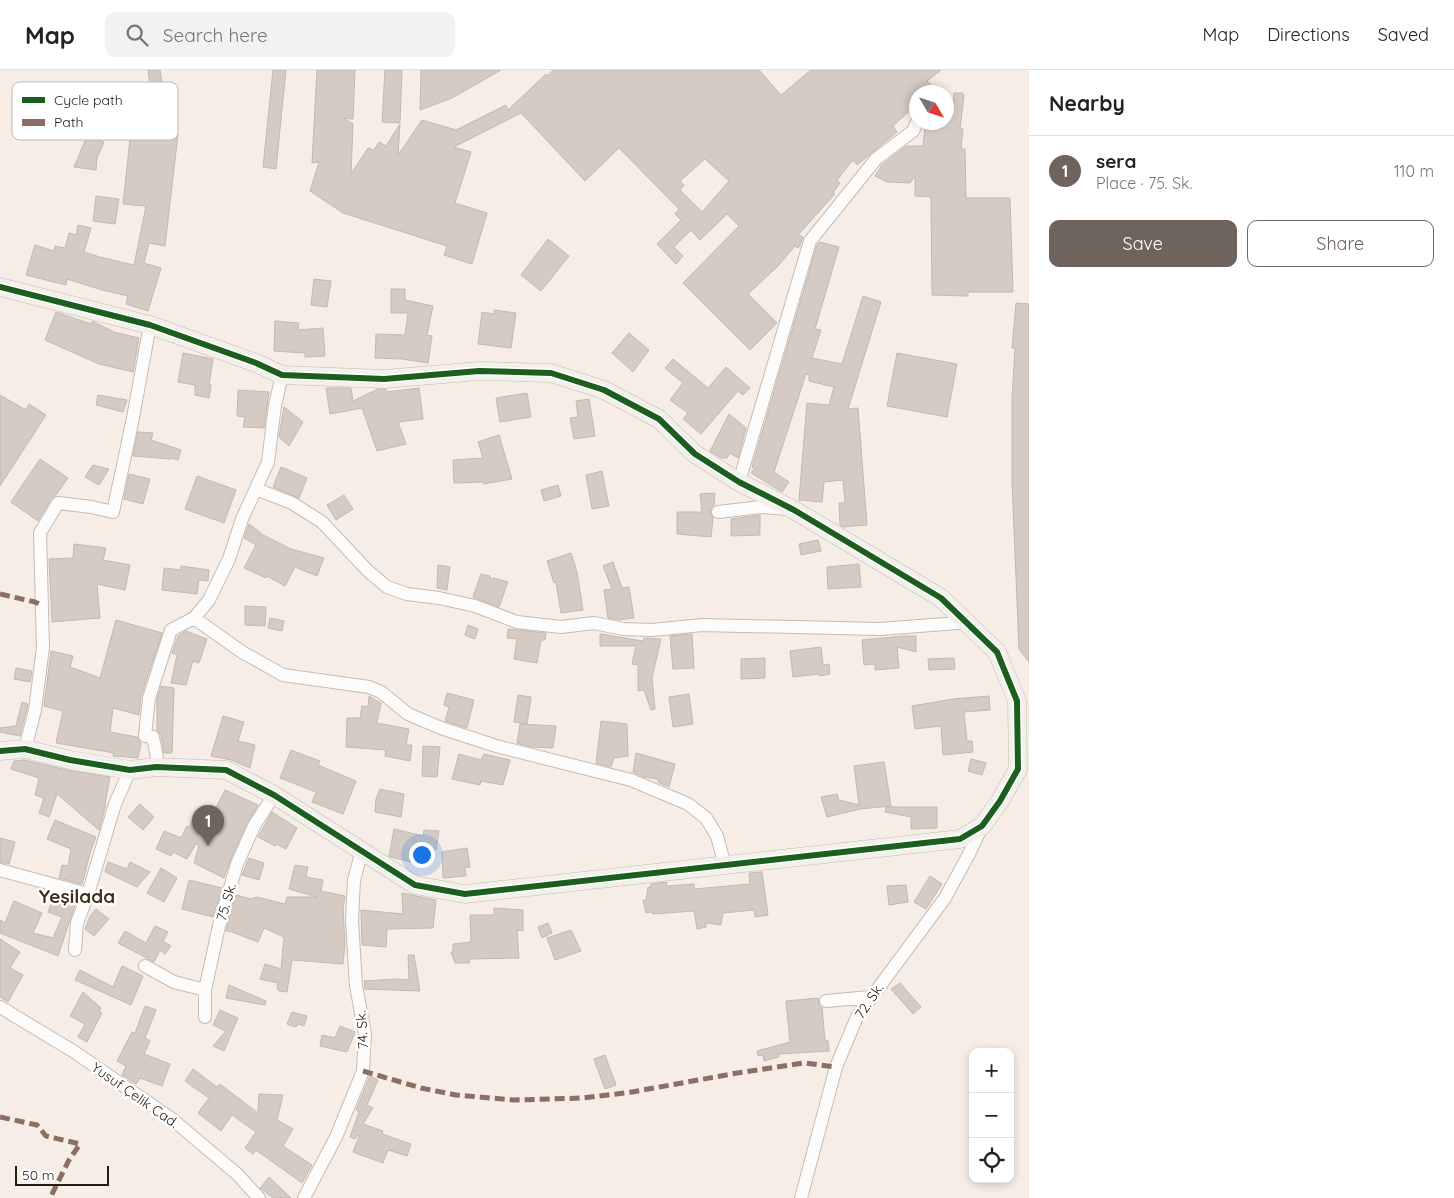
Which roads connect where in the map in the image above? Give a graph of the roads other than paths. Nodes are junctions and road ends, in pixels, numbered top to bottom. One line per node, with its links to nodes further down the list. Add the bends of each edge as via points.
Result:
1 (913, 130): 5 (street, via 876,159 810,241)
2 (0, 287): 3 (street)
3 (150, 325): 4 (street); 11 (street, via 113,512 58,503 40,533 43,647 35,710)
4 (282, 375): 5 (street, via 384,379 479,371 551,374 604,390 659,419 695,454); 6 (street, via 268,462)
5 (739, 482): 7 (street)
6 (256, 489): 9 (street, via 242,519 230,559 209,600); 10 (street, via 292,503 322,522 387,588 475,606 517,622 562,627 594,623 652,630 702,625 880,629)
7 (794, 510): 8 (street, via 760,507); 10 (street, via 941,598)
8 (718, 512)
9 (194, 618): 13 (street, via 171,630 149,698 145,736 152,737); 19 (street, via 242,652 283,675 369,687 381,692 408,714 441,728 496,746 631,780 688,804 706,818 717,836)
10 (964, 620): 15 (street, via 997,652 1017,700)
11 (25, 749): 12 (street); 14 (street)
12 (1, 751)
13 (156, 767): 14 (street); 16 (street, via 226,770)
14 (130, 770): 21 (street, via 115,804)
15 (1023, 771): 17 (street)
16 (274, 795): 18 (street); 24 (street, 75. Sk., via 254,826 213,924)
17 (982, 826): 19 (street, via 960,838); 25 (street, 72. Sk., via 945,898)
18 (362, 850): 19 (street, via 415,885 465,894); 30 (street, 74. Sk., via 354,880 352,920 356,986 365,1034 363,1071 336,1137)
19 (726, 866)
20 (0, 870): 21 (street)
21 (88, 894): 22 (street, via 77,923)
22 (75, 950)
23 (145, 966): 24 (street, via 174,982)
24 (205, 990): 28 (street, 75. Sk.)
25 (870, 997): 26 (street); 31 (street, 72. Sk., via 857,1017 836,1067)
26 (826, 1001)
27 (0, 1007): 29 (street, Yusuf Çelik Cad., via 74,1052 172,1119 237,1174)
28 (205, 1017)
29 (259, 1198)
30 (304, 1198)
31 (801, 1198)

